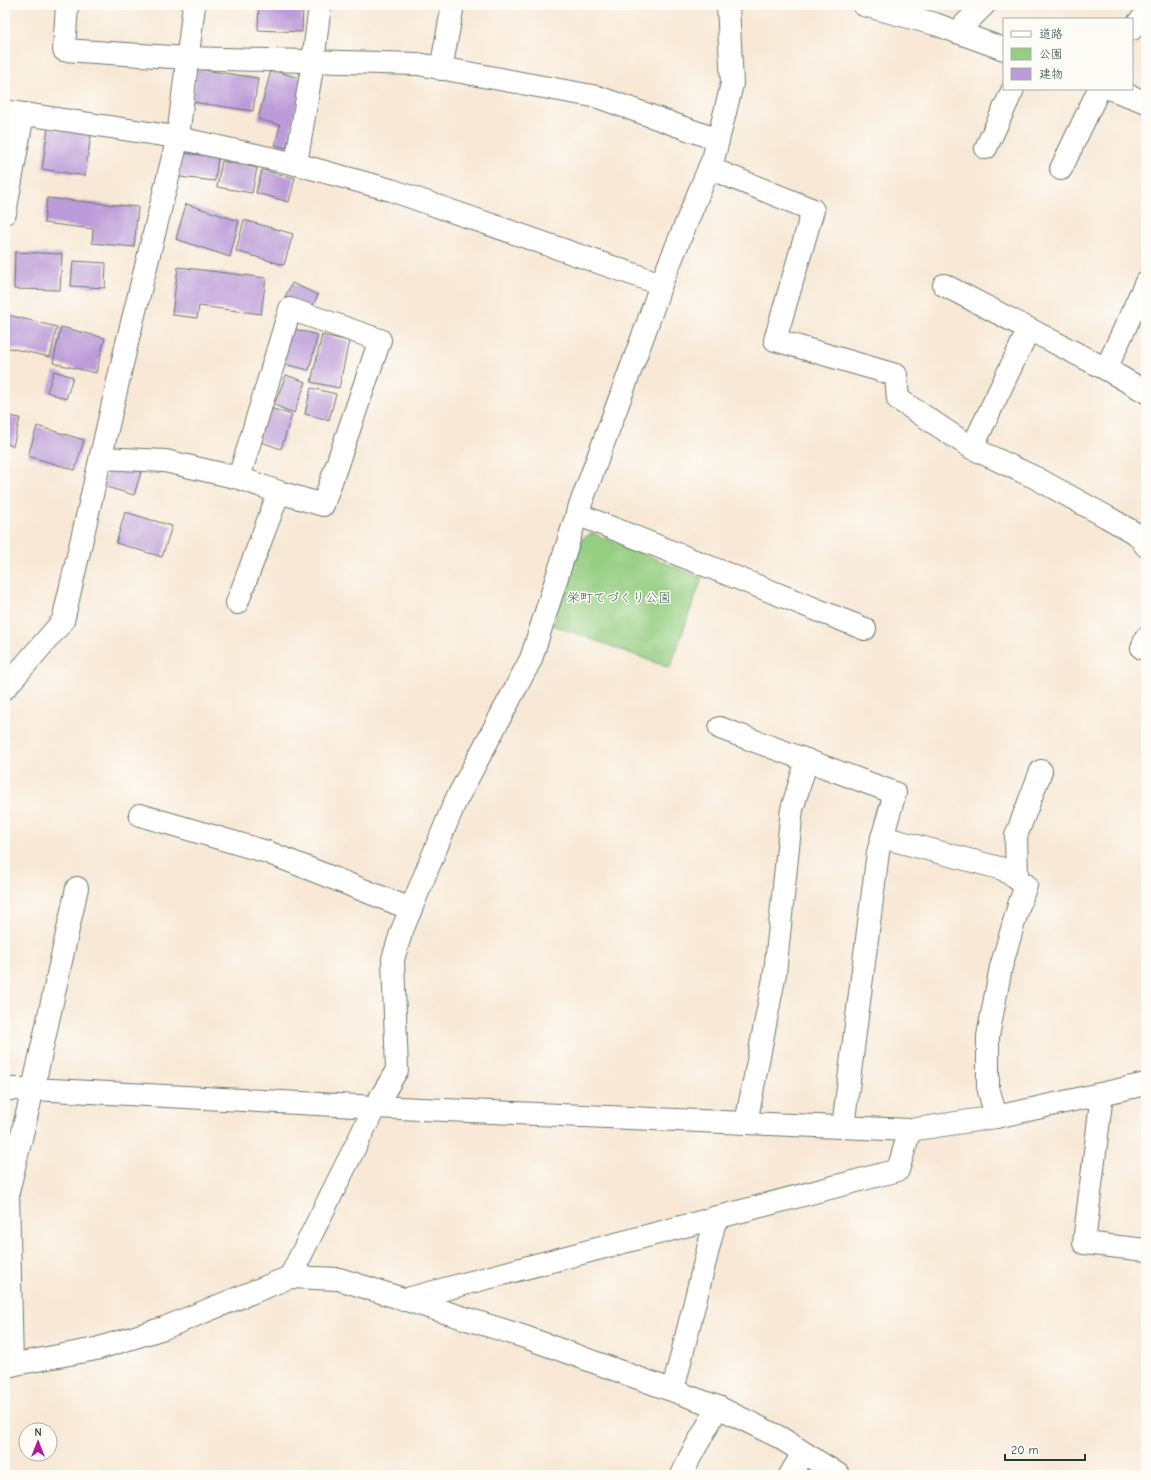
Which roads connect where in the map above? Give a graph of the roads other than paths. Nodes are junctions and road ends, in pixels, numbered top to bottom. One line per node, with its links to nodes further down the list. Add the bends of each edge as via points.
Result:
1 (67, 5): 13 (street, via 64,50)
2 (194, 5): 13 (street)
3 (320, 5): 14 (street)
4 (453, 5): 15 (street)
5 (728, 5): 22 (street, via 732,84)
6 (864, 5): 8 (street)
7 (984, 5): 11 (street)
8 (933, 14): 11 (street)
9 (1146, 15): 10 (street)
10 (1133, 28)
11 (957, 32): 12 (street)
12 (1003, 49)
13 (187, 58): 14 (street); 21 (street)
14 (313, 62): 15 (street, via 418,64); 24 (street)
15 (441, 69): 22 (street, via 598,97)
16 (1013, 90): 23 (street)
17 (1099, 90): 26 (street)
18 (1114, 90): 19 (street)
19 (1146, 102)
20 (14, 112): 21 (street); 27 (street)
21 (178, 138): 24 (street); 35 (street)
22 (718, 140): 25 (street)
23 (986, 148)
24 (296, 164): 29 (street, via 391,190)
25 (709, 168): 29 (street); 34 (street, via 813,210 776,340 896,375 898,399)
26 (1061, 169)
27 (5, 213)
28 (1146, 282): 32 (street)
29 (661, 284): 38 (street)
30 (944, 285): 31 (street)
31 (1029, 329): 32 (street); 34 (street)
32 (1106, 369): 33 (street)
33 (1146, 392)
34 (972, 448): 39 (street, via 1036,478 1107,517 1138,536)
35 (100, 458): 36 (street, via 166,462); 42 (street, via 63,621)
36 (239, 478): 37 (street); 37 (street, via 290,309 380,340 323,505)
37 (279, 492): 40 (street)
38 (577, 514): 41 (street); 50 (street, via 531,659 455,802)
39 (1146, 546)
40 (237, 603)
41 (864, 630)
42 (5, 688)
43 (720, 728): 44 (street)
44 (807, 760): 47 (street, via 895,793); 57 (street, via 792,808 776,973)
45 (1041, 771): 48 (street, via 1016,836)
46 (140, 815): 50 (street, via 268,852)
47 (882, 837): 48 (street, via 1003,869); 58 (street)
48 (1017, 879): 56 (street, via 1026,885 1001,967 988,1036 988,1087)
49 (77, 888): 53 (street)
50 (411, 909): 55 (street, via 394,959 397,1070)
51 (1146, 1084): 54 (street)
52 (5, 1089): 53 (street)
53 (33, 1089): 55 (street); 64 (street, via 8,1192)
54 (1102, 1094): 56 (street); 61 (street, via 1084,1243)
55 (375, 1107): 57 (street); 62 (street)
56 (996, 1117): 59 (street)
57 (746, 1123): 58 (street)
58 (843, 1127): 59 (street)
59 (910, 1130): 60 (street, via 898,1170)
60 (716, 1217): 63 (street); 65 (street)
61 (1146, 1250)
62 (290, 1277): 63 (street, via 339,1279); 64 (street, via 164,1328 96,1349)
63 (403, 1300): 65 (street, via 525,1337)
64 (9, 1366)
65 (673, 1390): 66 (street)
66 (718, 1407): 67 (street); 68 (street)
67 (804, 1452): 69 (street); 70 (street)
68 (682, 1475)
69 (790, 1475)
70 (839, 1475)

